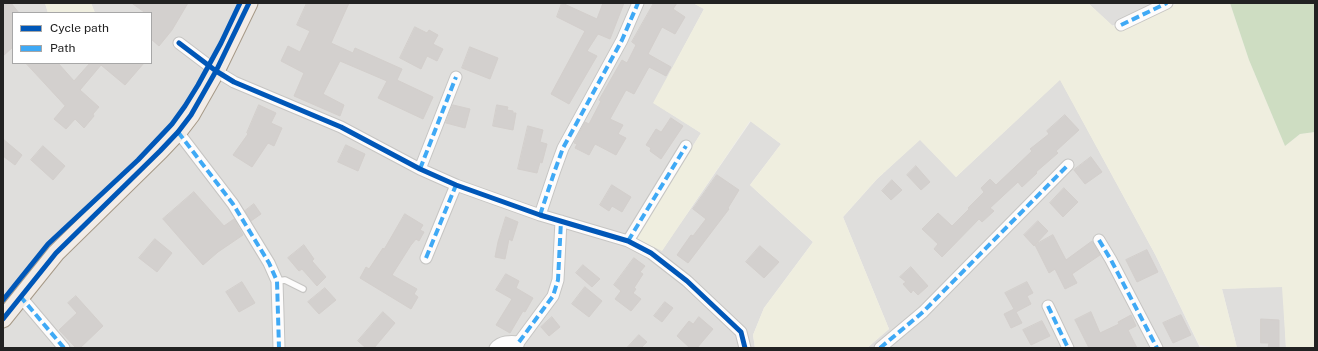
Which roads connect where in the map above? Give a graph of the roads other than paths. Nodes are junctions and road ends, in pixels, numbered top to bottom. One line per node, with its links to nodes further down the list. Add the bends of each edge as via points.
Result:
1 (249, 3): 6 (main road)
2 (638, 3): 13 (street, via 622,40 563,148)
3 (1167, 3): 4 (street)
4 (1121, 25)
5 (178, 43): 6 (street)
6 (216, 71): 8 (main road, via 192,115); 11 (street, via 234,82 341,127)
7 (456, 76): 11 (street)
8 (178, 132): 18 (street, via 233,204 269,262); 20 (main road, via 56,253)
9 (686, 146): 16 (street)
10 (1068, 165): 28 (street, via 923,312)
11 (420, 169): 12 (street)
12 (456, 185): 13 (street); 17 (street)
13 (540, 215): 14 (street)
14 (561, 221): 16 (street); 23 (street, via 558,280 553,296)
15 (1099, 240): 30 (street)
16 (628, 241): 27 (street, via 651,254 687,281 741,332)
17 (426, 258)
18 (277, 281): 19 (lane, via 285,280); 25 (street)
19 (303, 289)
20 (20, 296): 22 (main road); 24 (street)
21 (1048, 306): 29 (street)
22 (5, 312)
23 (518, 345): 26 (street, via 509,341)
24 (64, 348)
25 (279, 348)
26 (495, 348)
27 (745, 348)
28 (880, 348)
29 (1068, 348)
30 (1157, 348)

